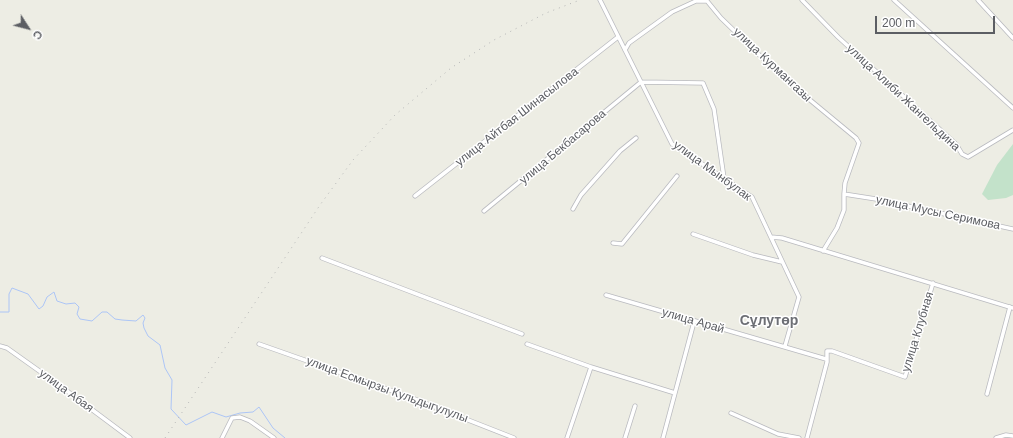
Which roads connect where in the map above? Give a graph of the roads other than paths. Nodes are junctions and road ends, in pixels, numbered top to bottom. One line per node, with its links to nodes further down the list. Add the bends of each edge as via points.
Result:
1 (600, 0): 6 (street, улица Мынбулак)
2 (802, 0): 11 (street, улица Алиби Жангельдина, via 838,37 956,144 962,154 968,157)
3 (894, 0): 10 (street)
4 (978, 0): 7 (street)
5 (697, 1): 8 (street, улица Курмангазы, via 672,12 650,26 628,43); 15 (street, улица Курмангазы, via 708,0 721,18 781,76 856,138 859,144 845,183)
6 (618, 37): 8 (street, улица Мынбулак); 16 (street, улица Айтбая Шинасылова)
7 (1013, 38)
8 (625, 50): 9 (street, улица Мынбулак)
9 (641, 82): 14 (street, улица Мынбулак, via 672,144); 14 (street, via 704,83 714,109); 18 (street, улица Бекбасарова)
10 (1013, 108)
11 (1013, 130)
12 (636, 138): 17 (street, via 620,151 581,195)
13 (677, 176): 22 (street, via 622,244)
14 (724, 178): 21 (street, улица Мынбулак, via 752,197)
15 (844, 194): 19 (street, улица Мусы Серимова); 23 (street, via 844,210)
16 (415, 196)
17 (573, 209)
18 (484, 211)
19 (1013, 229)
20 (693, 234): 25 (street, via 753,255)
21 (771, 237): 23 (street); 25 (street, улица Мынбулак)
22 (612, 243)
23 (823, 251): 26 (street)
24 (322, 258): 30 (street)
25 (782, 262): 34 (street, улица Мынбулак, via 799,298)
26 (933, 283): 28 (street); 35 (street, улица Клубная, via 905,377 828,350)
27 (606, 295): 29 (street, улица Арай)
28 (1012, 308): 38 (street)
29 (694, 322): 34 (street, улица Арай); 37 (street)
30 (522, 334)
31 (259, 344): 45 (street, улица Есмырзы Кульдыгулулы, via 407,396)
32 (527, 344): 36 (street)
33 (0, 346): 42 (street, улица Абая, via 7,348)
34 (785, 346): 35 (street, улица Арай)
35 (826, 360): 50 (street)
36 (591, 367): 37 (street); 46 (street)
37 (675, 393): 48 (street)
38 (987, 394)
39 (635, 406): 47 (street)
40 (731, 413): 49 (street, via 778,434)
41 (1013, 436): 51 (street)
42 (130, 438)
43 (222, 438): 44 (street, via 232,418 240,417 254,423)
44 (274, 438)
45 (514, 438)
46 (567, 438)
47 (624, 438)
48 (663, 438)
49 (799, 438)
50 (808, 438)
51 (996, 438)

